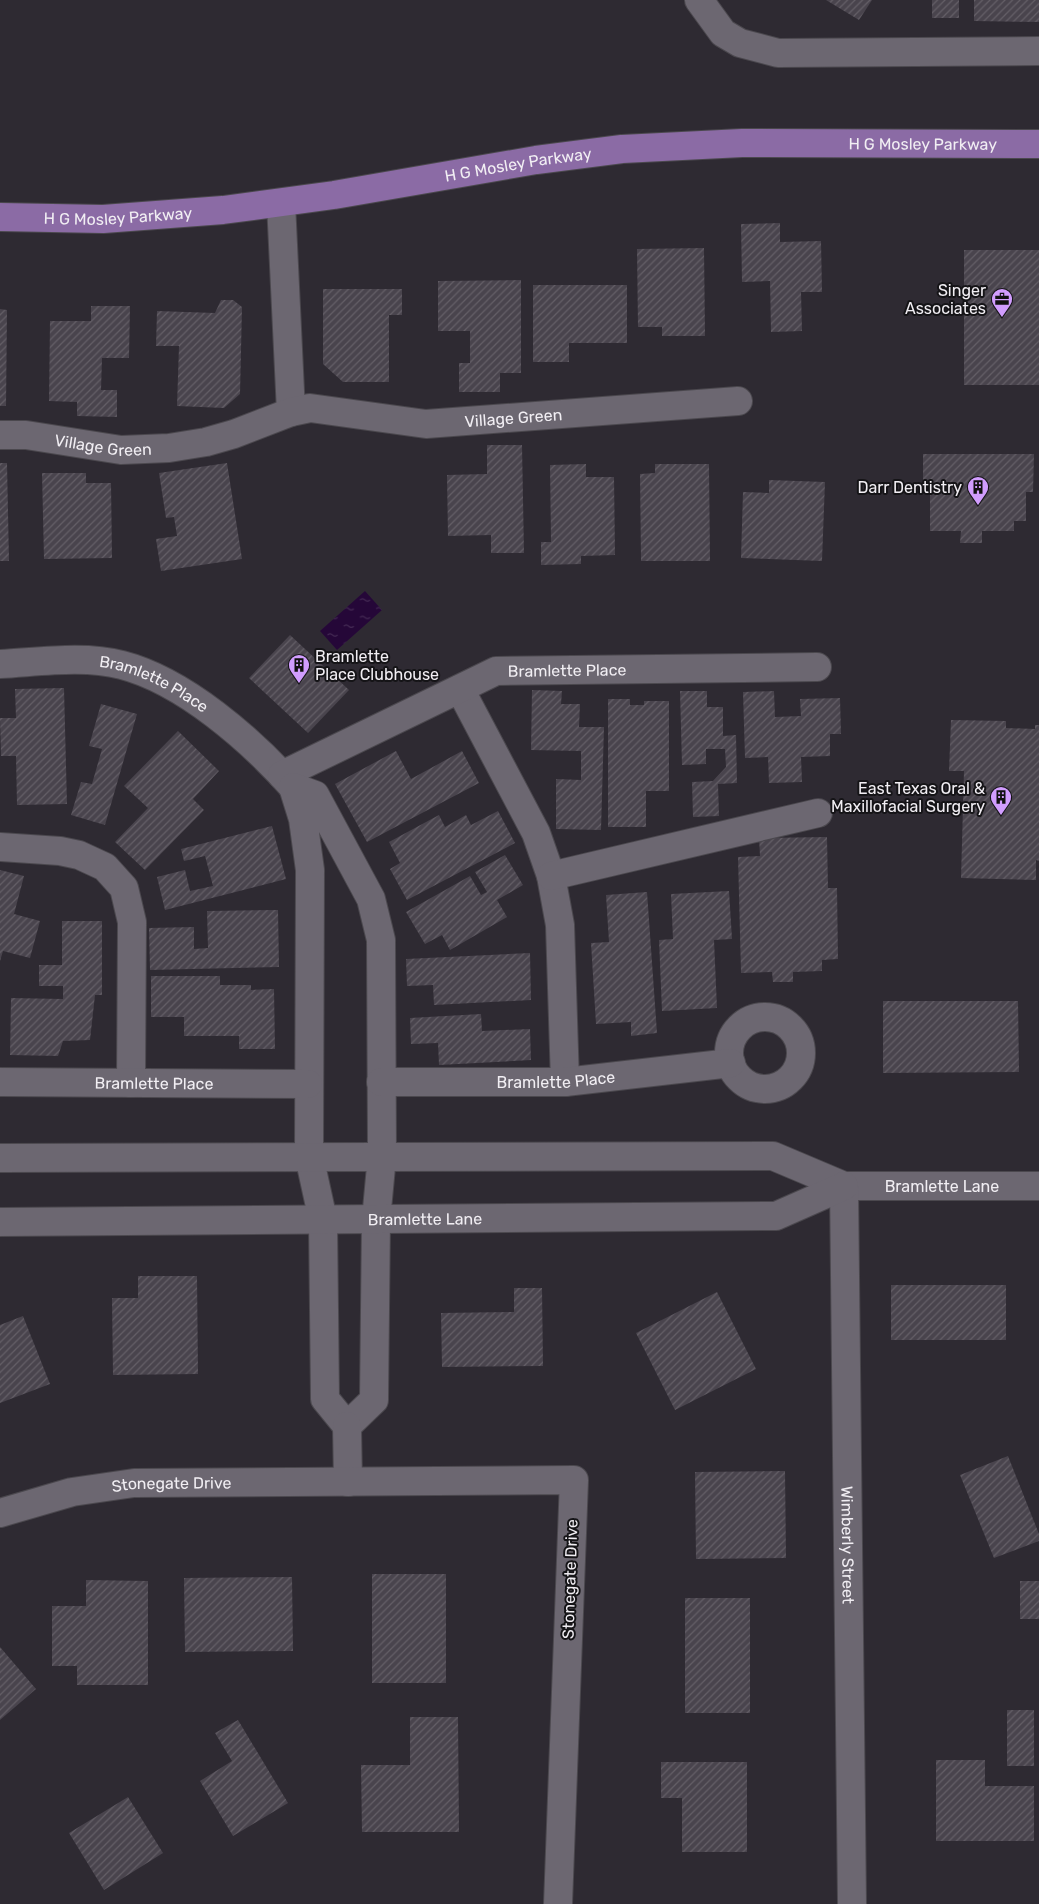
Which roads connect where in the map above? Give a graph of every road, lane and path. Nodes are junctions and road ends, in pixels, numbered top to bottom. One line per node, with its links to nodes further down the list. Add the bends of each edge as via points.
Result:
1 (699, 0): 2 (street, via 723,32 740,43 778,54)
2 (1039, 52)
3 (1039, 144): 4 (main road, H G Mosley Parkway, via 742,143 622,148)
4 (281, 203): 5 (main road, H G Mosley Parkway, via 135,218); 7 (street)
5 (0, 217)
6 (738, 401): 7 (street, Village Green, via 426,424 325,408)
7 (291, 412): 8 (street, Village Green, via 234,434 169,448 121,450 26,435)
8 (0, 435)
9 (0, 664): 12 (street, Bramlette Place, via 92,661 121,664 148,674 233,728)
10 (817, 667): 11 (street, Bramlette Place, via 496,672)
11 (460, 689): 12 (street, Bramlette Place); 15 (street, via 536,833)
12 (287, 781): 18 (street, Bramlette Place, via 315,795 360,874 378,918 381,940); 21 (street, Bramlette Place, via 303,819 310,870)
13 (818, 813): 15 (street)
14 (0, 847): 20 (street, via 79,855 105,868 124,888 132,922)
15 (552, 876): 19 (street, via 560,926)
16 (731, 1064): 19 (street, Bramlette Place)
17 (0, 1082): 20 (street, Bramlette Place)
18 (381, 1082): 19 (street, Bramlette Place); 23 (street, Bramlette Place)
19 (565, 1082)
20 (131, 1083): 21 (street, Bramlette Place)
21 (308, 1084): 22 (street, Bramlette Place)
22 (308, 1156): 23 (street, Bramlette Lane); 24 (street, Bramlette Lane); 27 (street)
23 (382, 1156): 25 (street, Bramlette Lane, via 773,1156); 28 (street)
24 (0, 1158)
25 (844, 1186): 26 (street, Bramlette Lane); 28 (street, Bramlette Lane, via 776,1216); 34 (street, Wimberly Street)
26 (1039, 1186)
27 (323, 1220): 28 (street, Bramlette Lane); 29 (street, Bramlette Lane); 30 (street, via 325,1399)
28 (376, 1220): 30 (street, via 374,1400)
29 (0, 1222)
30 (347, 1426): 31 (street)
31 (348, 1482): 32 (street, Stonegate Drive, via 112,1485); 33 (street, Stonegate Drive, via 574,1480)
32 (0, 1513)
33 (558, 1904)
34 (852, 1904)

